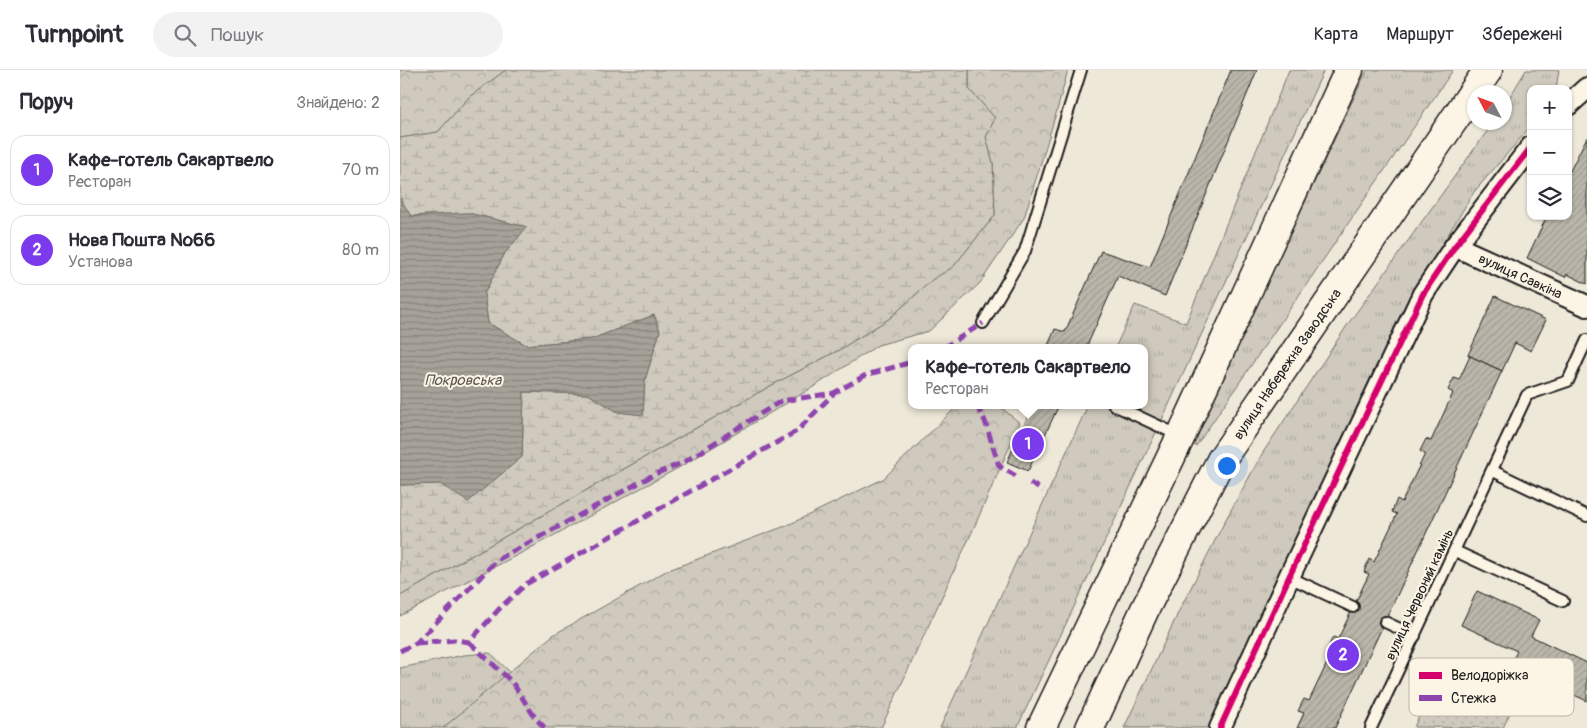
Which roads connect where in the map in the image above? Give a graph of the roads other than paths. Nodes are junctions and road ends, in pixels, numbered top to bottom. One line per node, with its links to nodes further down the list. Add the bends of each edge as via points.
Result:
1 (1081, 70): 9 (lane, via 1025,251)
2 (1349, 70): 12 (main road)
3 (1488, 70): 22 (main road, вулиця Набережна Заводська, via 1221,460 1145,609)
4 (1587, 88): 5 (street)
5 (1572, 101)
6 (1527, 152): 7 (street)
7 (1455, 246): 8 (street, вулиця Савкіна); 16 (street, via 1423,294)
8 (1587, 306)
9 (983, 323)
10 (1587, 340): 13 (lane, вулиця Червоний камінь, via 1568,380 1527,395)
11 (1123, 409): 12 (lane)
12 (1181, 436): 21 (main road)
13 (1493, 471): 14 (lane); 15 (lane, вулиця Червоний камінь)
14 (1587, 516)
15 (1455, 551): 17 (lane); 20 (lane, вулиця Червоний камінь)
16 (1289, 576): 18 (lane); 23 (street)
17 (1562, 601)
18 (1353, 607)
19 (1385, 622): 20 (lane)
20 (1415, 636): 24 (lane, вулиця Червоний камінь)
21 (1041, 728)
22 (1090, 728)
23 (1220, 728)
24 (1371, 728)

